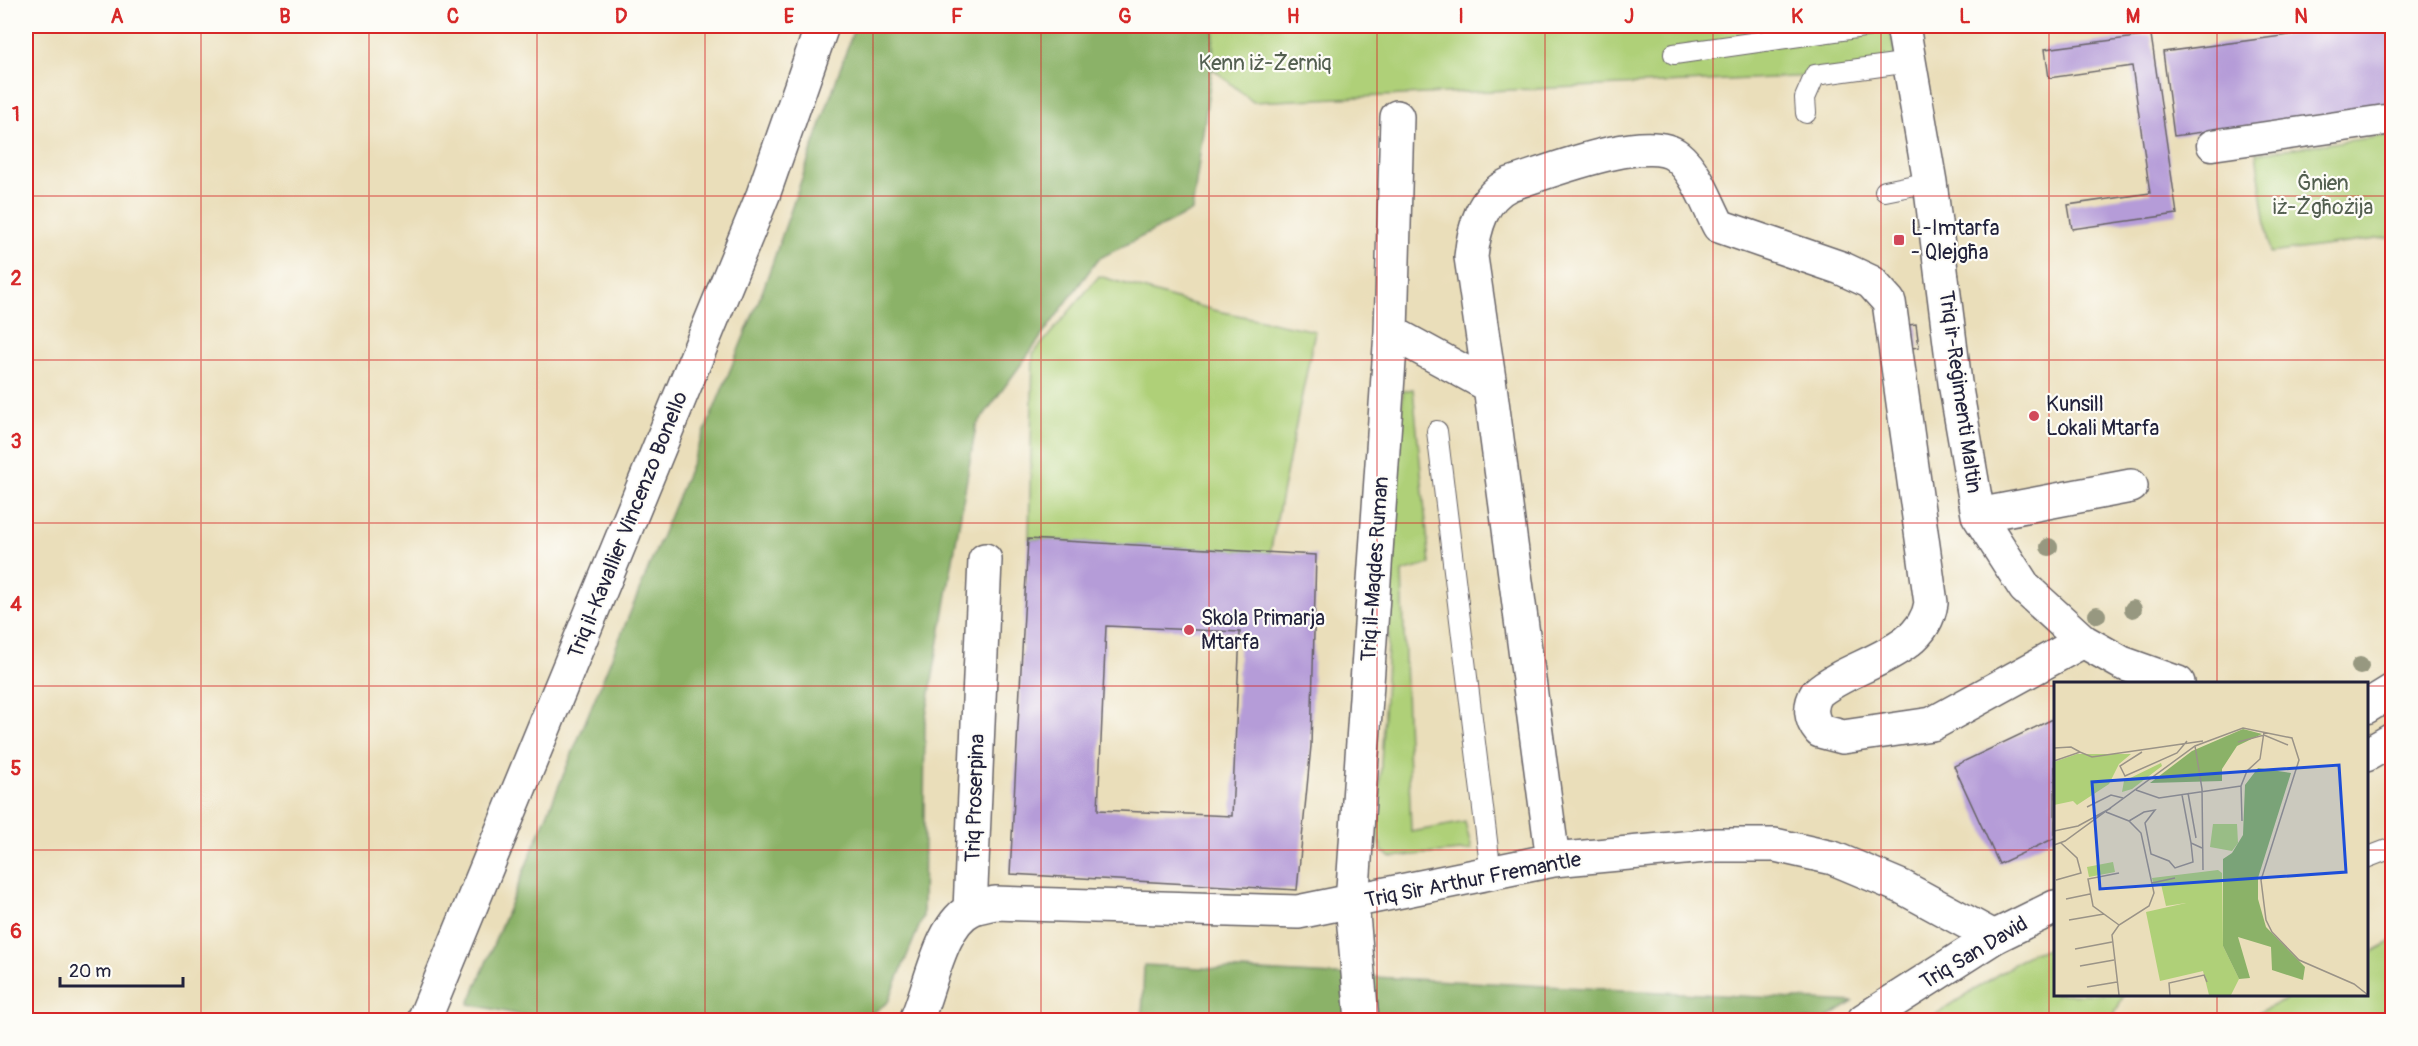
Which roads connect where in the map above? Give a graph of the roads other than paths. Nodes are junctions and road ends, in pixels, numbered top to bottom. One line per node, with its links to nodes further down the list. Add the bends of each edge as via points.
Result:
1 (822, 26): 33 (street, Triq il-Kavallier Vincenzo Bonello, via 763,195)
2 (1870, 26): 4 (lane)
3 (1903, 26): 5 (street, Triq ir-Reġimenti Maltin)
4 (1674, 54)
5 (1910, 62): 6 (lane, via 1815,75 1805,98); 10 (street, Triq ir-Reġimenti Maltin)
6 (1806, 113)
7 (1397, 117): 12 (street, Triq il-Maqdes Ruman)
8 (2392, 119): 9 (street)
9 (2212, 145)
10 (1930, 182): 11 (lane); 16 (street, Triq ir-Reġimenti Maltin, via 1955,383)
11 (1885, 191)
12 (1391, 332): 13 (street); 29 (street, Triq il-Maqdes Ruman)
13 (1490, 386): 18 (street, via 1472,257 1473,238 1489,201 1510,184 1632,148 1669,150 1694,177 1719,226 1841,268 1871,282 1889,302 1930,612 1917,633 1897,648 1817,693 1812,718 1820,731 1843,737 1932,724); 27 (street)
14 (1437, 431): 28 (lane)
15 (2131, 486): 16 (street)
16 (1978, 515): 18 (street, Triq ir-Reġimenti Maltin, via 2025,588)
17 (985, 560): 31 (street, Triq Proserpina)
18 (2083, 641): 19 (street, Triq ir-Reġimenti Maltin)
19 (2132, 673): 20 (street, Triq ir-Reġimenti Maltin)
20 (2173, 682)
21 (2392, 691): 22 (street)
22 (2367, 706)
23 (2392, 740): 24 (street)
24 (2367, 754)
25 (2392, 848): 26 (lane)
26 (2367, 858)
27 (1552, 860): 28 (street, Triq Sir Arthur Fremantle); 32 (street, Triq Sir Arthur Fremantle, via 1716,845 1791,847 1833,858 1902,887)
28 (1491, 874): 29 (street, Triq Sir Arthur Fremantle)
29 (1352, 903): 31 (street, Triq Sir Arthur Fremantle, via 1298,912 995,903); 35 (street, Triq il-Maqdes Ruman)
30 (2054, 908): 32 (street, Triq San David)
31 (970, 910): 34 (street, via 954,924 940,952)
32 (1994, 937): 36 (street, Triq San David)
33 (424, 1020)
34 (916, 1020)
35 (1362, 1020)
36 (1864, 1020)

